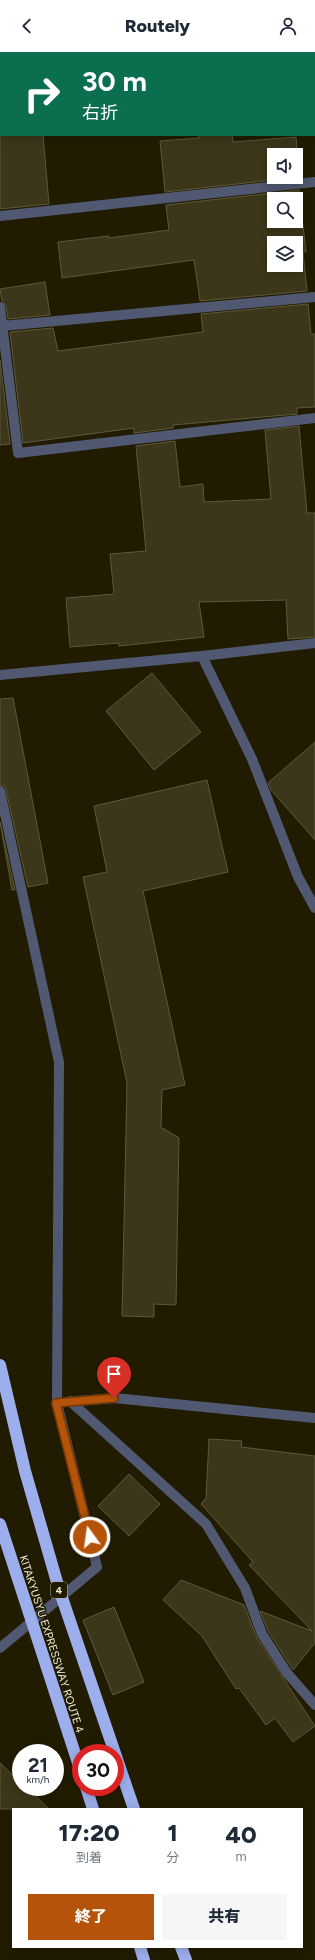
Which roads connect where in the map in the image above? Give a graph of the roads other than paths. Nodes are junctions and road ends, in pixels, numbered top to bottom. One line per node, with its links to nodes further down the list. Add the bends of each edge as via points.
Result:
1 (315, 182): 2 (street)
2 (0, 216)
3 (315, 297): 5 (street)
4 (0, 307): 5 (street)
5 (2, 326): 6 (street, via 18,453)
6 (315, 418)
7 (315, 643): 8 (street)
8 (202, 656): 9 (street); 11 (street, via 252,759 298,877)
9 (0, 675)
10 (0, 791): 14 (street, via 59,1062)
11 (315, 908)
12 (0, 1365): 22 (highway, 4, via 25,1471 59,1589)
13 (70, 1401): 14 (street); 15 (street, via 114,1398); 18 (street, via 206,1524 245,1588 262,1634 287,1673)
14 (56, 1403): 17 (street, via 97,1566)
15 (315, 1418)
16 (0, 1524): 19 (highway, KITAKYUSYU EXPRESSWAY ROUTE 4)
17 (0, 1648)
18 (315, 1705)
19 (72, 1744)
20 (89, 1796): 21 (highway)
21 (93, 1808)
22 (134, 1808)
23 (140, 1948): 25 (highway)
24 (181, 1948): 26 (highway)
25 (144, 1960)
26 (186, 1960)

